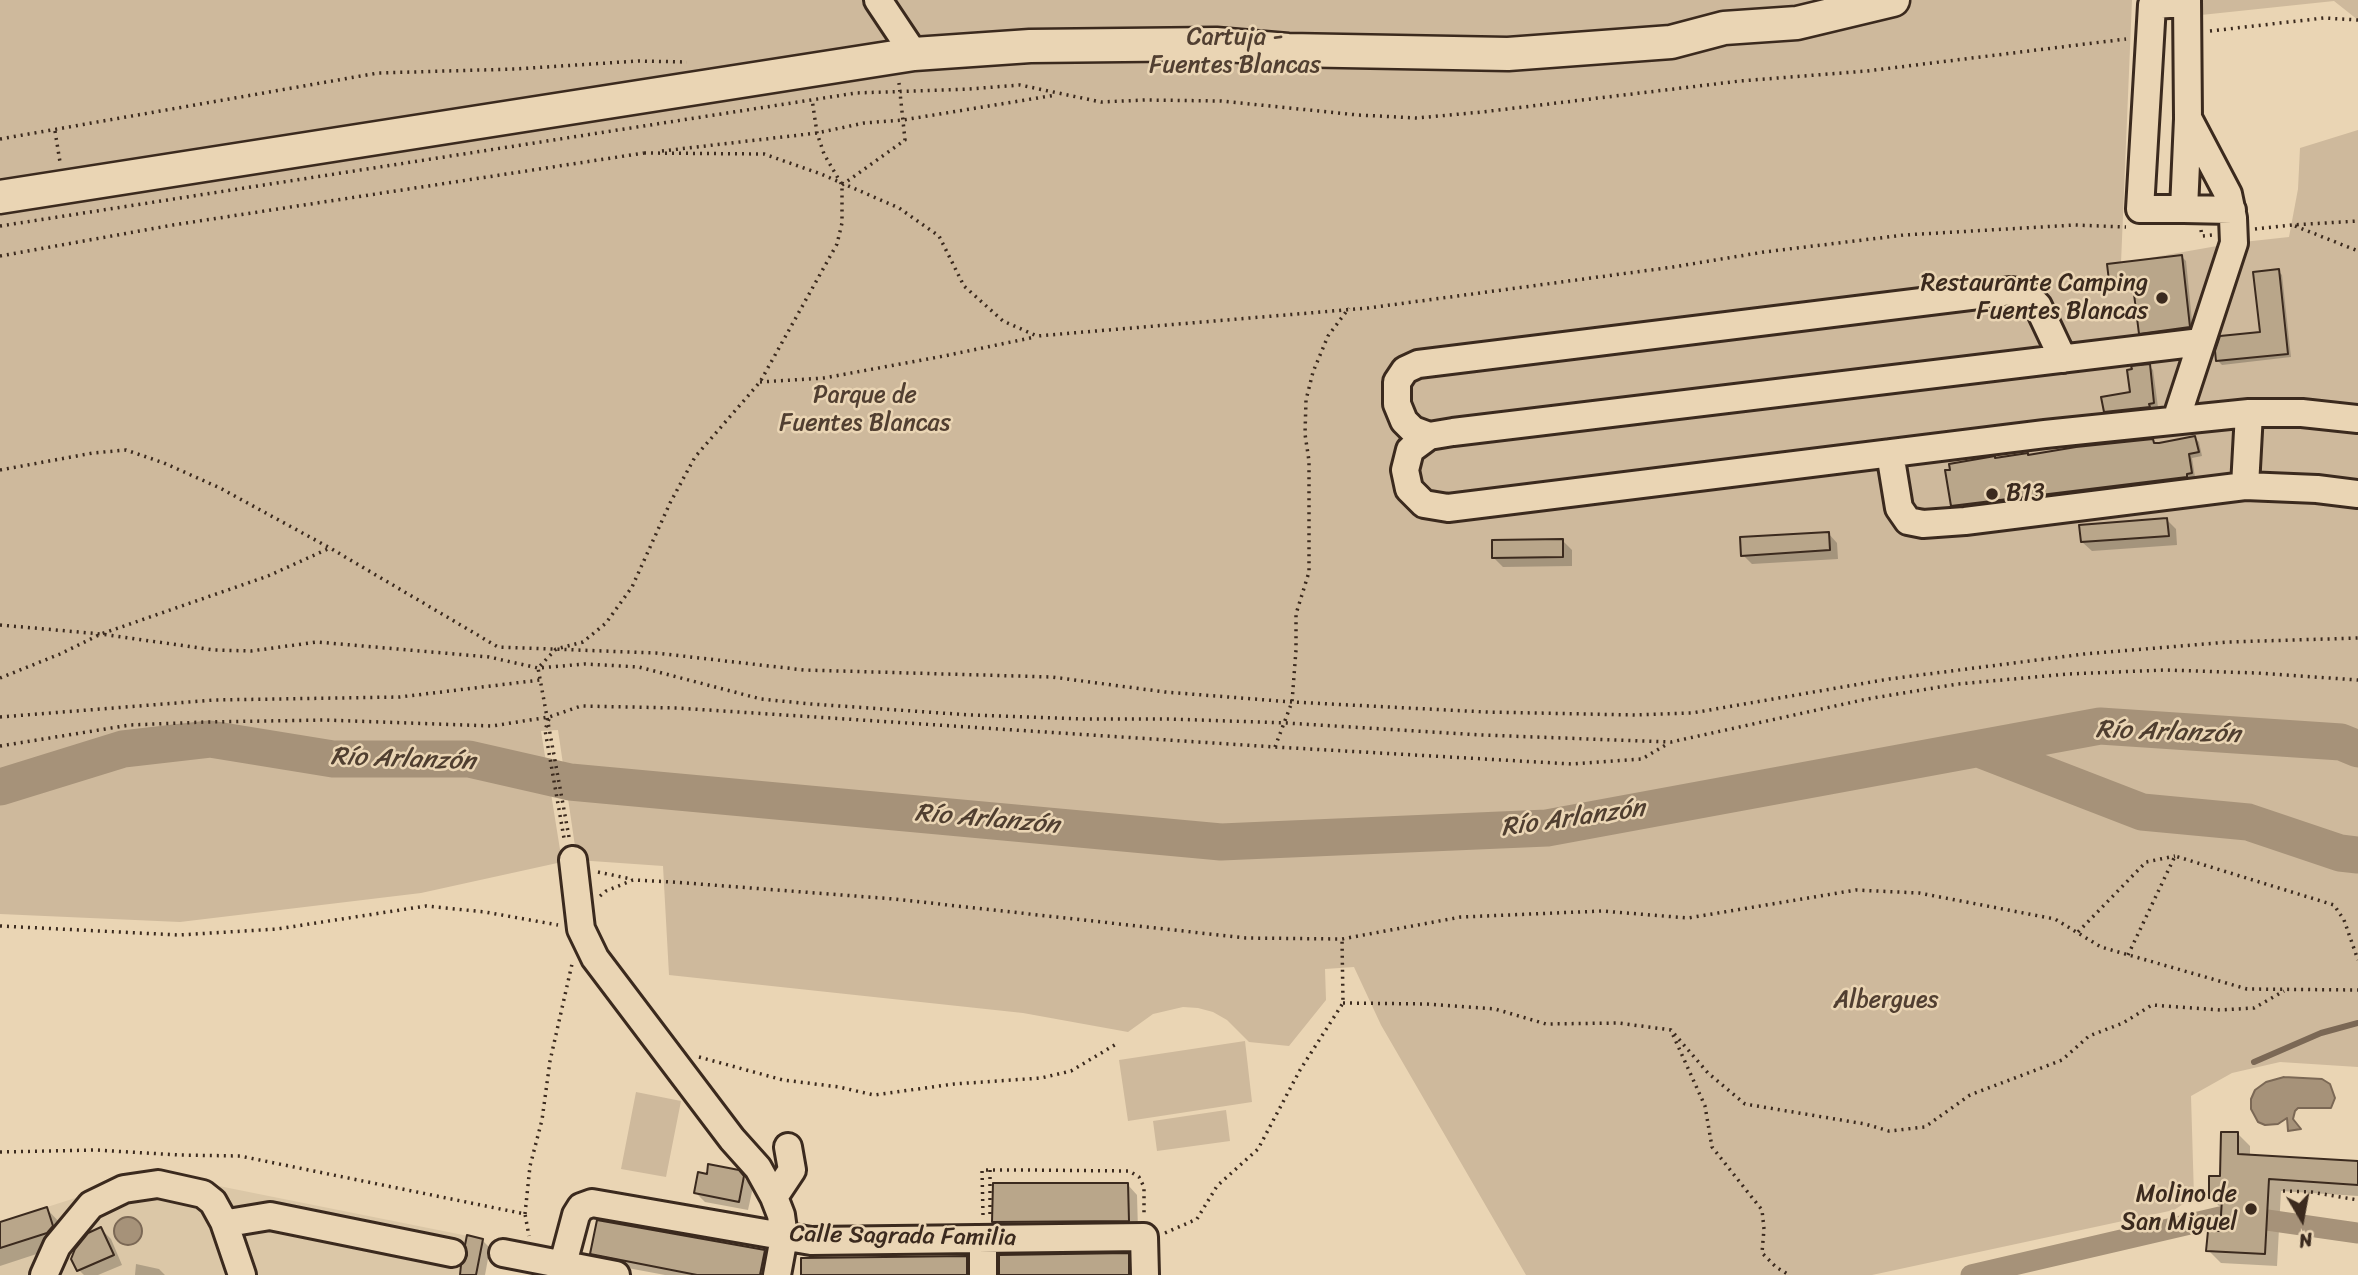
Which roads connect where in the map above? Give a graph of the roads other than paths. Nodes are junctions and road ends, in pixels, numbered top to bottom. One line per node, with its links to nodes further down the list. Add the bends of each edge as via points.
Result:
1 (878, 0): 4 (street)
2 (1893, 0): 4 (main road, via 1797,23 1724,28 1671,42 1508,54 1202,44 1030,46)
3 (2187, 2): 5 (street); 7 (street, via 2152,5 2140,209)
4 (905, 56): 6 (main road, via 809,85)
5 (2188, 118): 7 (street); 8 (street)
6 (0, 197)
7 (2184, 209): 8 (street)
8 (2232, 210): 9 (street, via 2234,243)
9 (2201, 342): 10 (street); 13 (street)
10 (2063, 359): 14 (street); 14 (street, via 2038,306 2025,294 2011,291 1418,364 1405,370 1397,382 1397,404 1404,421)
11 (2249, 413): 12 (street); 13 (street); 16 (street)
12 (2358, 419)
13 (2176, 420): 15 (street)
14 (1429, 436): 15 (street, via 1410,450 1405,470 1409,489 1424,504 1448,508)
15 (1890, 453): 16 (street, via 1899,508 1908,521 1923,524)
16 (2245, 486): 17 (street)
17 (2358, 494)
18 (574, 863): 20 (street, via 581,929 603,969 758,1168)
19 (788, 1147): 20 (street, via 792,1170)
20 (774, 1197): 22 (street)
21 (226, 1228): 24 (street, via 270,1216); 27 (street, via 213,1202 203,1194 158,1184 124,1189 90,1205 57,1246); 28 (street)
22 (784, 1237): 23 (street, Calle Sagrada Familia, via 811,1241); 26 (street, Calle Sagrada Familia, via 592,1203 581,1208 571,1226); 30 (street)
23 (983, 1239): 31 (street); 32 (street, Calle Sagrada Familia, via 1144,1237)
24 (452, 1253)
25 (515, 1256): 26 (street)
26 (561, 1270): 29 (street)
27 (44, 1275)
28 (242, 1275)
29 (616, 1275)
30 (777, 1275)
31 (983, 1275)
32 (1145, 1275)

